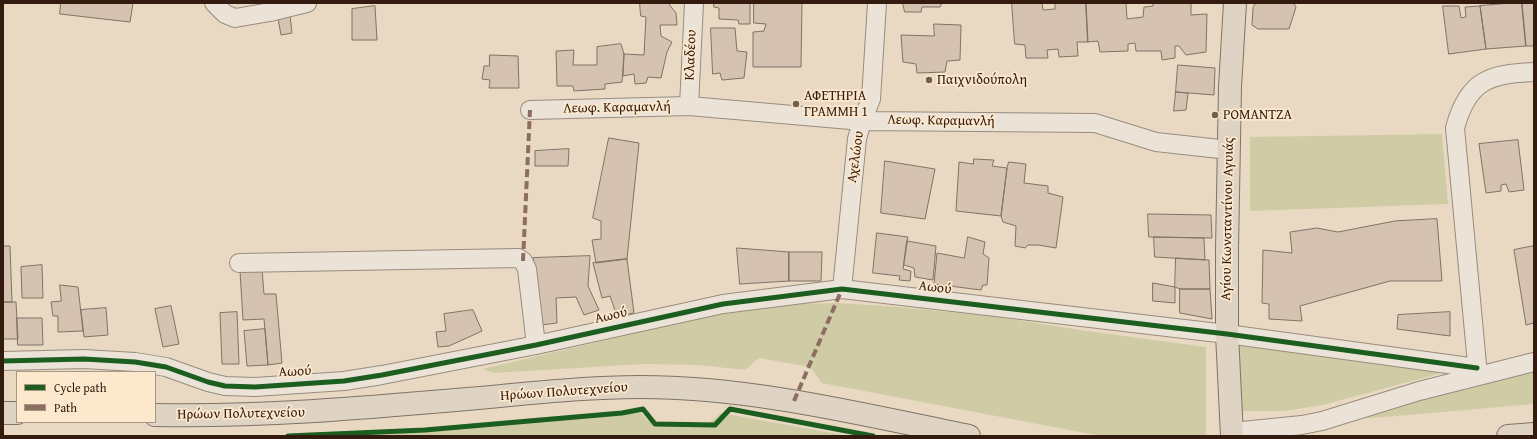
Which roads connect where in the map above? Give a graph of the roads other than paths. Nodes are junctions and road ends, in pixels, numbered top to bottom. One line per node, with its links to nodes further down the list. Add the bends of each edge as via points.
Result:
1 (214, 3): 2 (street, via 225,14 235,18)
2 (307, 3)
3 (694, 3): 7 (street, Κλαδέου)
4 (877, 3): 9 (street, Αχελώου, via 871,99)
5 (1235, 3): 10 (main road, Αγίου Κωνσταντίνου Αγυιάς)
6 (1534, 72): 17 (street, via 1500,75 1478,85 1465,102 1455,128)
7 (689, 106): 8 (street, Λεωφ. Καραμανλή); 9 (street, Λεωφ. Καραμανλή)
8 (530, 110)
9 (862, 121): 10 (street, Λεωφ. Καραμανλή, via 1095,123 1156,142); 12 (street, Αχελώου, via 857,139)
10 (1229, 150): 13 (main road, Αγίου Κωνσταντίνου Αγυιάς)
11 (239, 264): 14 (street, via 518,258 527,269)
12 (842, 289): 13 (street, Αωού); 14 (street, Αωού, via 723,304)
13 (1227, 334): 17 (street, Αωού); 21 (main road, Αγίου Κωνσταντίνου Αγυιάς)
14 (536, 345): 15 (street, Αωού, via 364,379 255,387 225,386 166,367 135,362)
15 (3, 362)
16 (1534, 362): 17 (street)
17 (1478, 371): 21 (street, via 1322,421)
18 (3, 413): 19 (main road)
19 (16, 413)
20 (156, 415): 23 (main road, Ηρώων Πολυτεχνείου, via 205,416 328,411 578,390 664,387 794,401)
21 (1232, 434)
22 (1534, 434): 24 (main road)
23 (969, 436)
24 (1508, 436)

